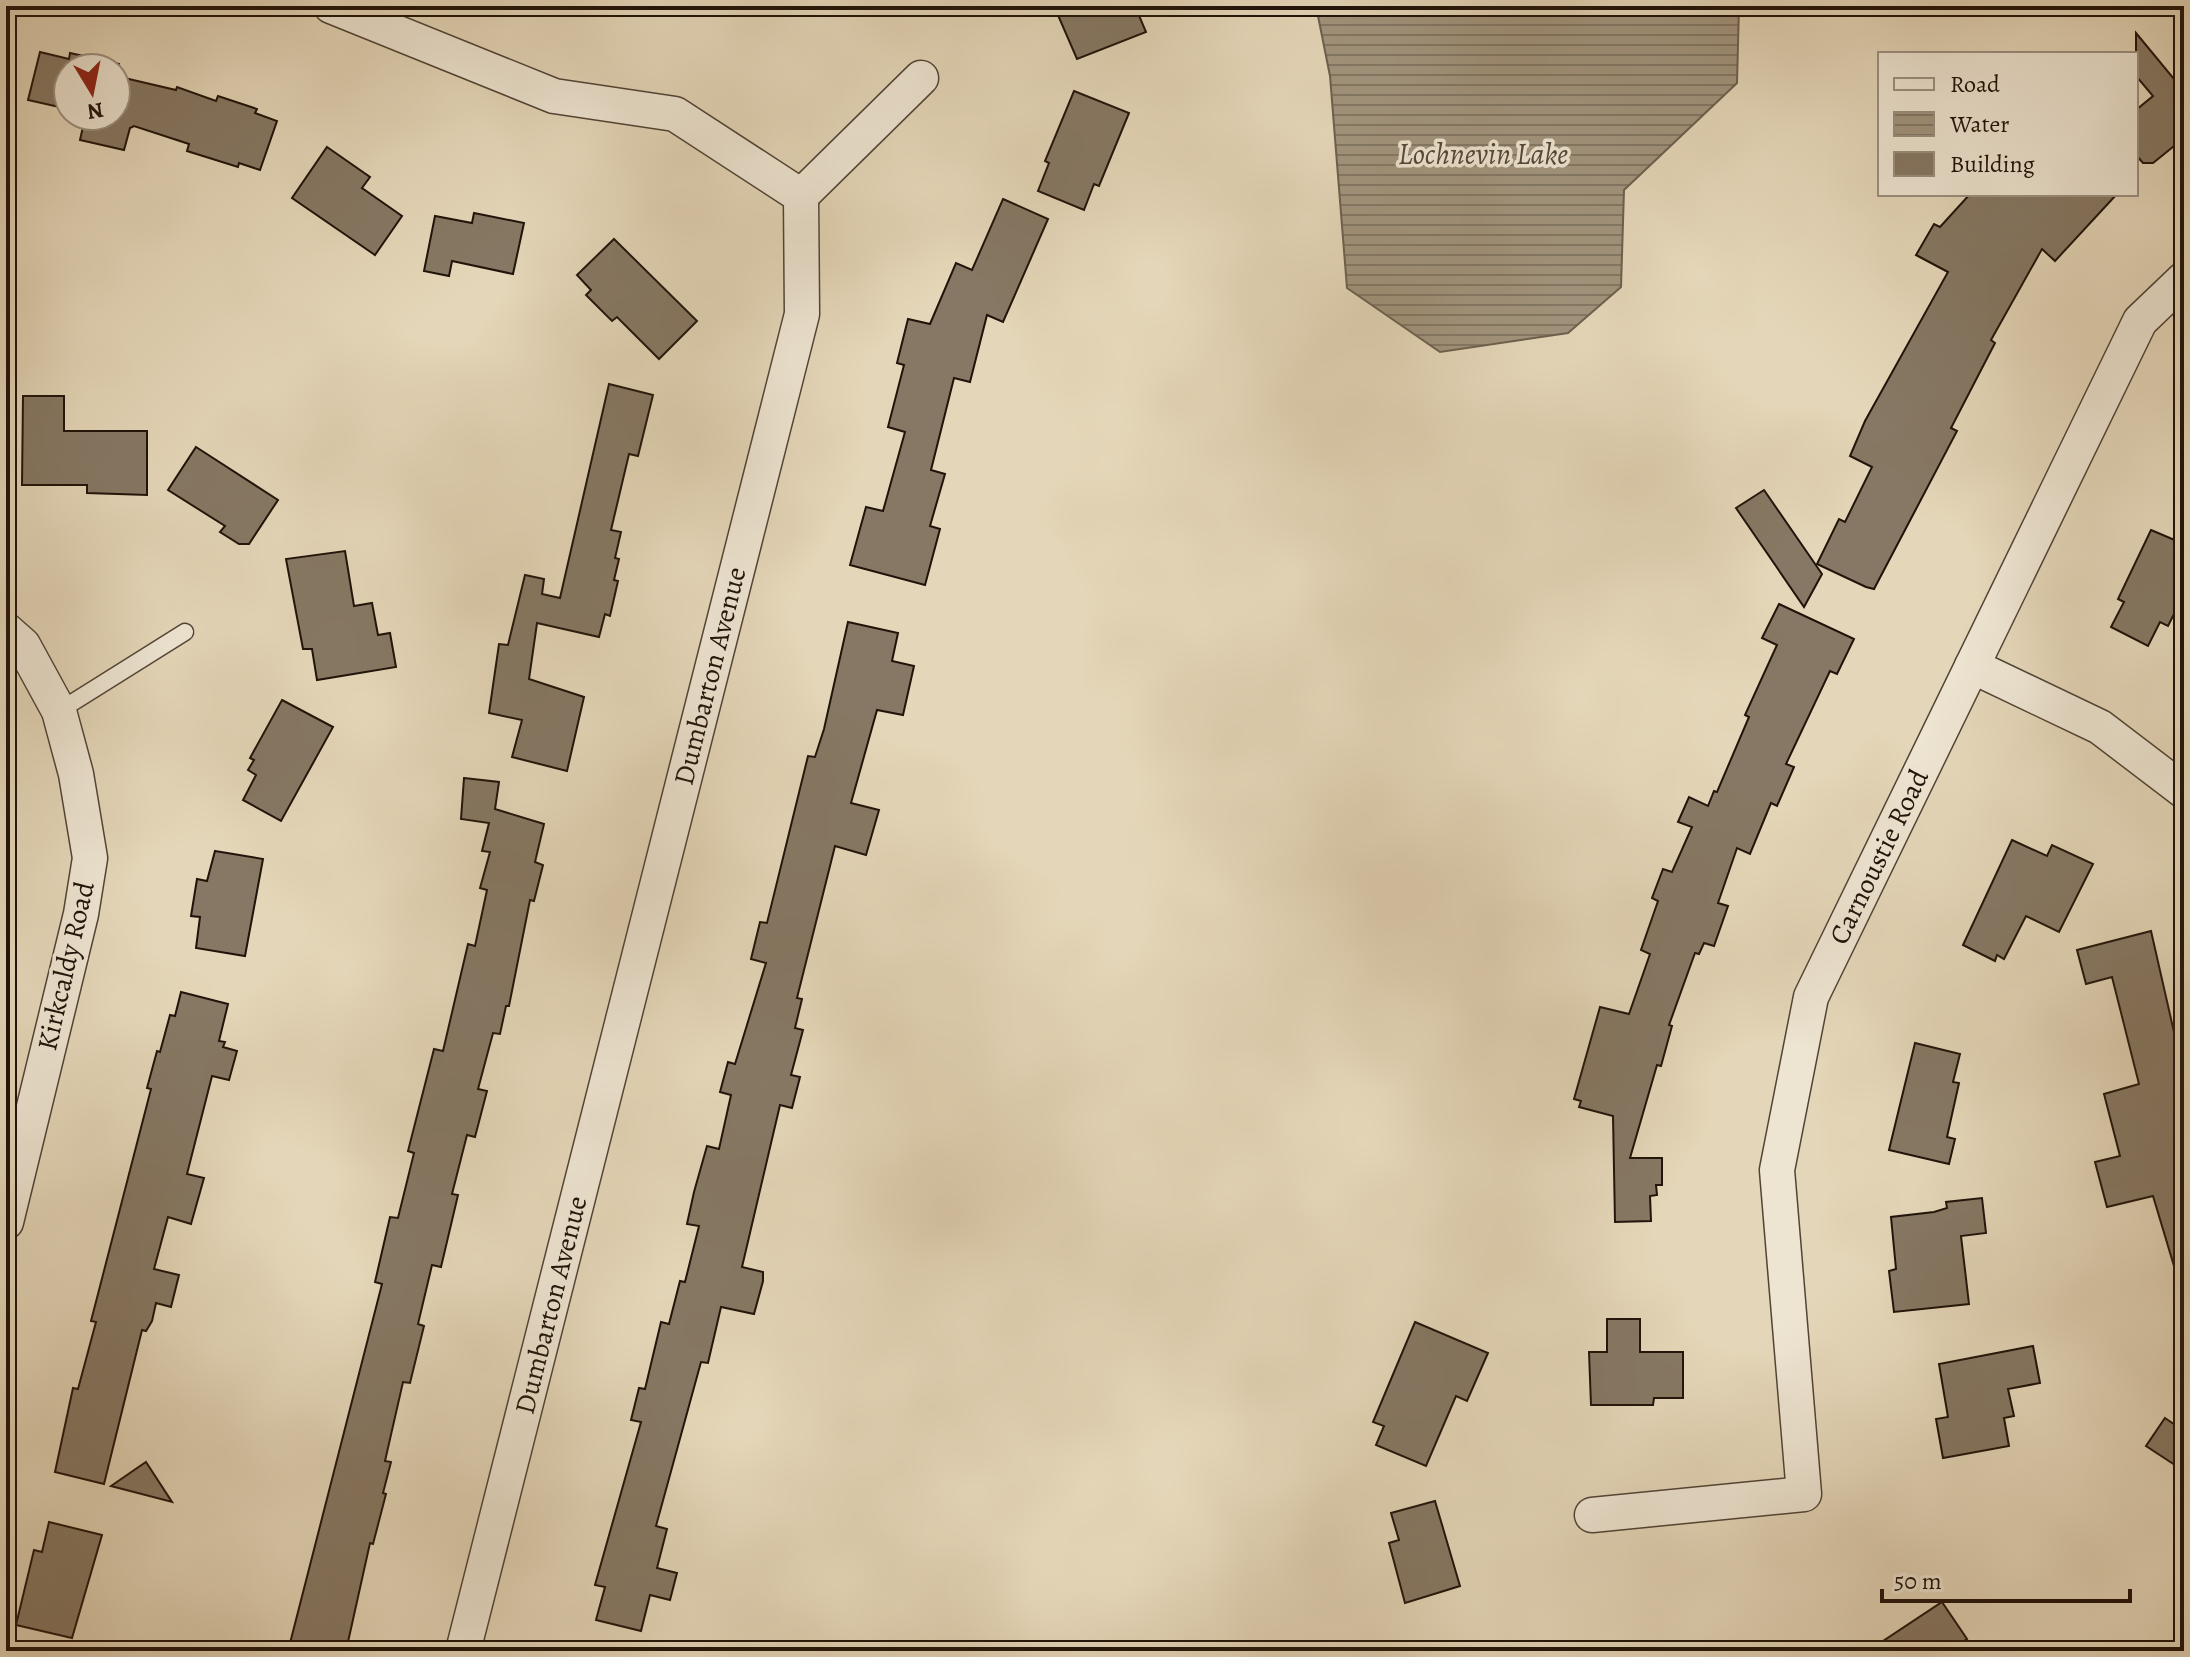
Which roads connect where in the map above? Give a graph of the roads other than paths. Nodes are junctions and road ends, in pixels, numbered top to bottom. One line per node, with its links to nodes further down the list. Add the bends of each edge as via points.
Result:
1 (331, 6): 3 (street, via 554,96 675,114)
2 (921, 78): 3 (street)
3 (801, 196): 12 (street, Dumbarton Avenue, via 802,314)
4 (2184, 279): 7 (street, Carnoustie Road, via 2140,321)
5 (6, 630): 8 (street, Kirkcaldy Road, via 23,645)
6 (185, 632): 8 (lane)
7 (1972, 666): 9 (street, via 2100,727); 11 (street, Carnoustie Road, via 1811,997 1777,1170 1804,1494)
8 (59, 711): 10 (street, Kirkcaldy Road, via 90,858)
9 (2184, 791)
10 (6, 1222)
11 (1592, 1515)
12 (463, 1651)

